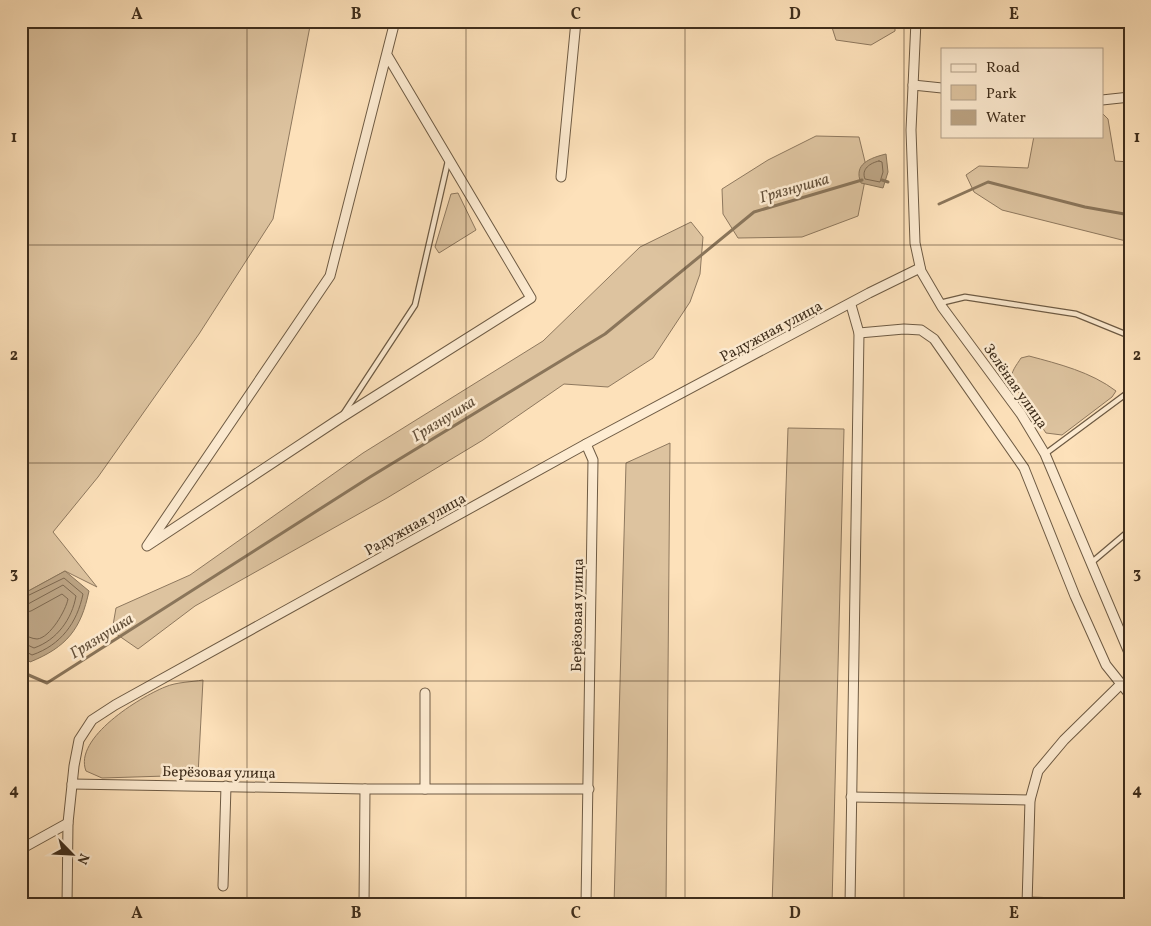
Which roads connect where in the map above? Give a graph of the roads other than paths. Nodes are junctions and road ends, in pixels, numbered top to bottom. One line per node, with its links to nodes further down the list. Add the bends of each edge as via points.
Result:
1 (395, 21): 4 (street)
2 (576, 21): 10 (street)
3 (916, 21): 5 (street, Зелёная улица)
4 (387, 55): 9 (street); 17 (street, via 330,276 147,546)
5 (913, 86): 6 (street); 11 (street, Зелёная улица, via 911,130 915,243)
6 (941, 88)
7 (1130, 97): 8 (street)
8 (1104, 100)
9 (449, 159): 17 (lane, via 414,305); 17 (street, via 531,298)
10 (560, 177)
11 (920, 268): 12 (street, Зелёная улица); 13 (street, Радужная улица)
12 (940, 303): 15 (lane, via 965,297 1076,314); 19 (street, Зелёная улица, via 1021,414)
13 (851, 305): 14 (street); 18 (street, Радужная улица)
14 (859, 333): 23 (street, via 921,330 934,339 1024,468 1075,596 1106,665); 31 (street)
15 (1130, 336)
16 (1130, 392): 19 (lane)
17 (339, 419)
18 (586, 444): 26 (street, Радужная улица, via 92,720 80,740); 30 (street, Берёзовая улица, via 593,460)
19 (1045, 454): 21 (street, Зелёная улица)
20 (1130, 530): 21 (lane)
21 (1091, 563): 22 (street, Зелёная улица)
22 (1130, 655)
23 (1120, 685): 25 (street); 32 (street, via 1064,740 1038,771)
24 (425, 693): 29 (street)
25 (1130, 694)
26 (72, 784): 27 (street, Берёзовая улица); 33 (street, Радужная улица)
27 (226, 786): 28 (street, Берёзовая улица); 35 (street)
28 (365, 788): 29 (street, Берёзовая улица); 39 (street)
29 (424, 789): 30 (street, Берёзовая улица)
30 (589, 789): 40 (street, Берёзовая улица)
31 (851, 797): 32 (street); 41 (street)
32 (1030, 800): 36 (street)
33 (68, 824): 34 (street); 38 (street, Радужная улица)
34 (21, 850)
35 (223, 886)
36 (1027, 902): 37 (lane)
37 (1130, 903)
38 (67, 905)
39 (364, 905)
40 (586, 905)
41 (850, 905)

